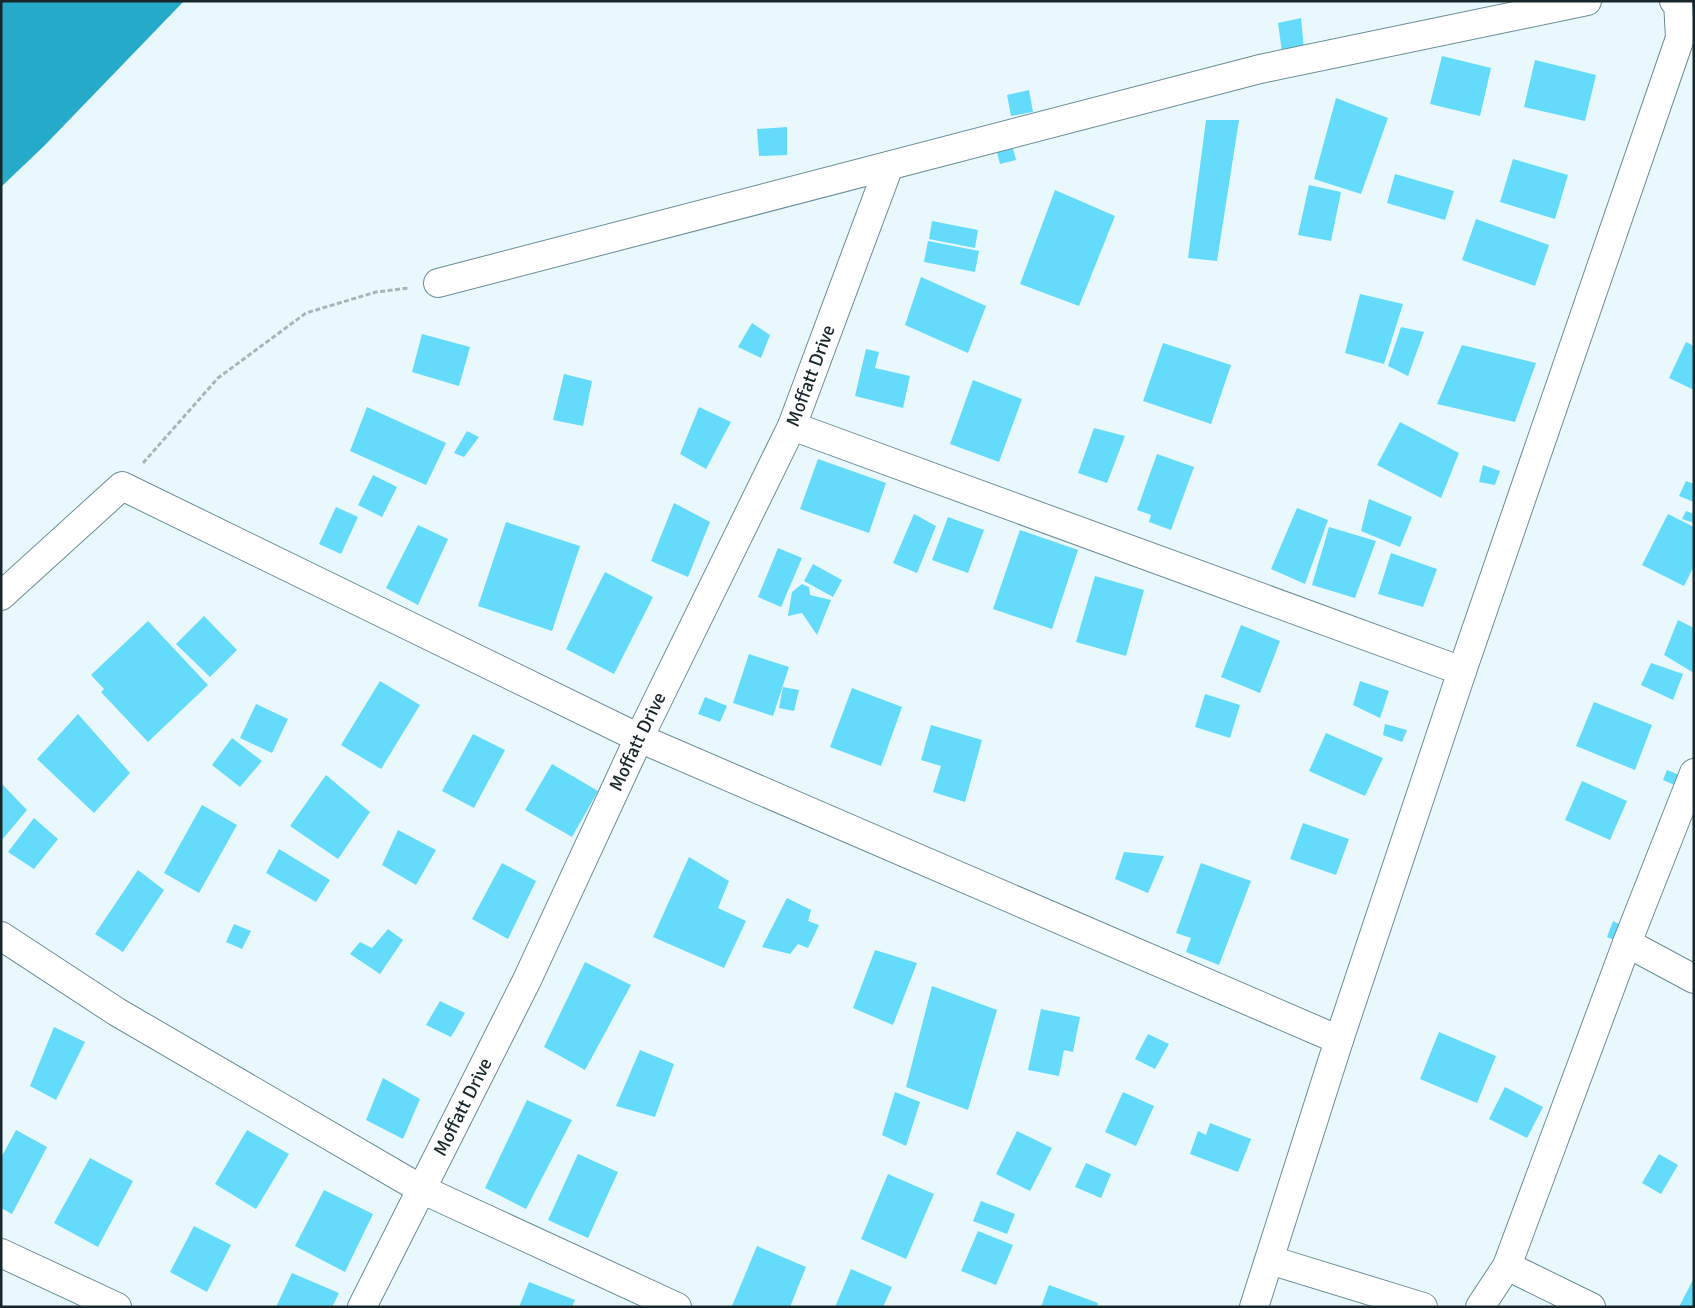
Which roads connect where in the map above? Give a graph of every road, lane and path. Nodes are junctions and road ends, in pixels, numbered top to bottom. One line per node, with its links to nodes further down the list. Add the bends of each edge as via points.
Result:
1 (1587, 1): 3 (street, via 1260,69)
2 (1674, 1): 8 (street, via 1678,2 1680,38)
3 (889, 166): 4 (street); 5 (street, Moffatt Drive)
4 (438, 283): 6 (path, via 376,292 306,314 218,378)
5 (792, 426): 8 (street); 9 (street, Moffatt Drive)
6 (122, 486): 7 (street); 9 (street)
7 (1, 596)
8 (1462, 671): 14 (street)
9 (639, 738): 14 (street); 15 (street, Moffatt Drive, via 527,980)
10 (1694, 773): 12 (street)
11 (1, 936): 15 (street, via 117,1012)
12 (1627, 943): 13 (street); 18 (street)
13 (1694, 980)
14 (1339, 1040): 17 (street)
15 (421, 1189): 20 (street, Moffatt Drive); 21 (street)
16 (1, 1253): 19 (street)
17 (1270, 1260): 22 (street); 23 (street)
18 (1507, 1266): 24 (street); 25 (street)
19 (117, 1307)
20 (362, 1307)
21 (677, 1307)
22 (1254, 1307)
23 (1423, 1307)
24 (1480, 1307)
25 (1591, 1307)

